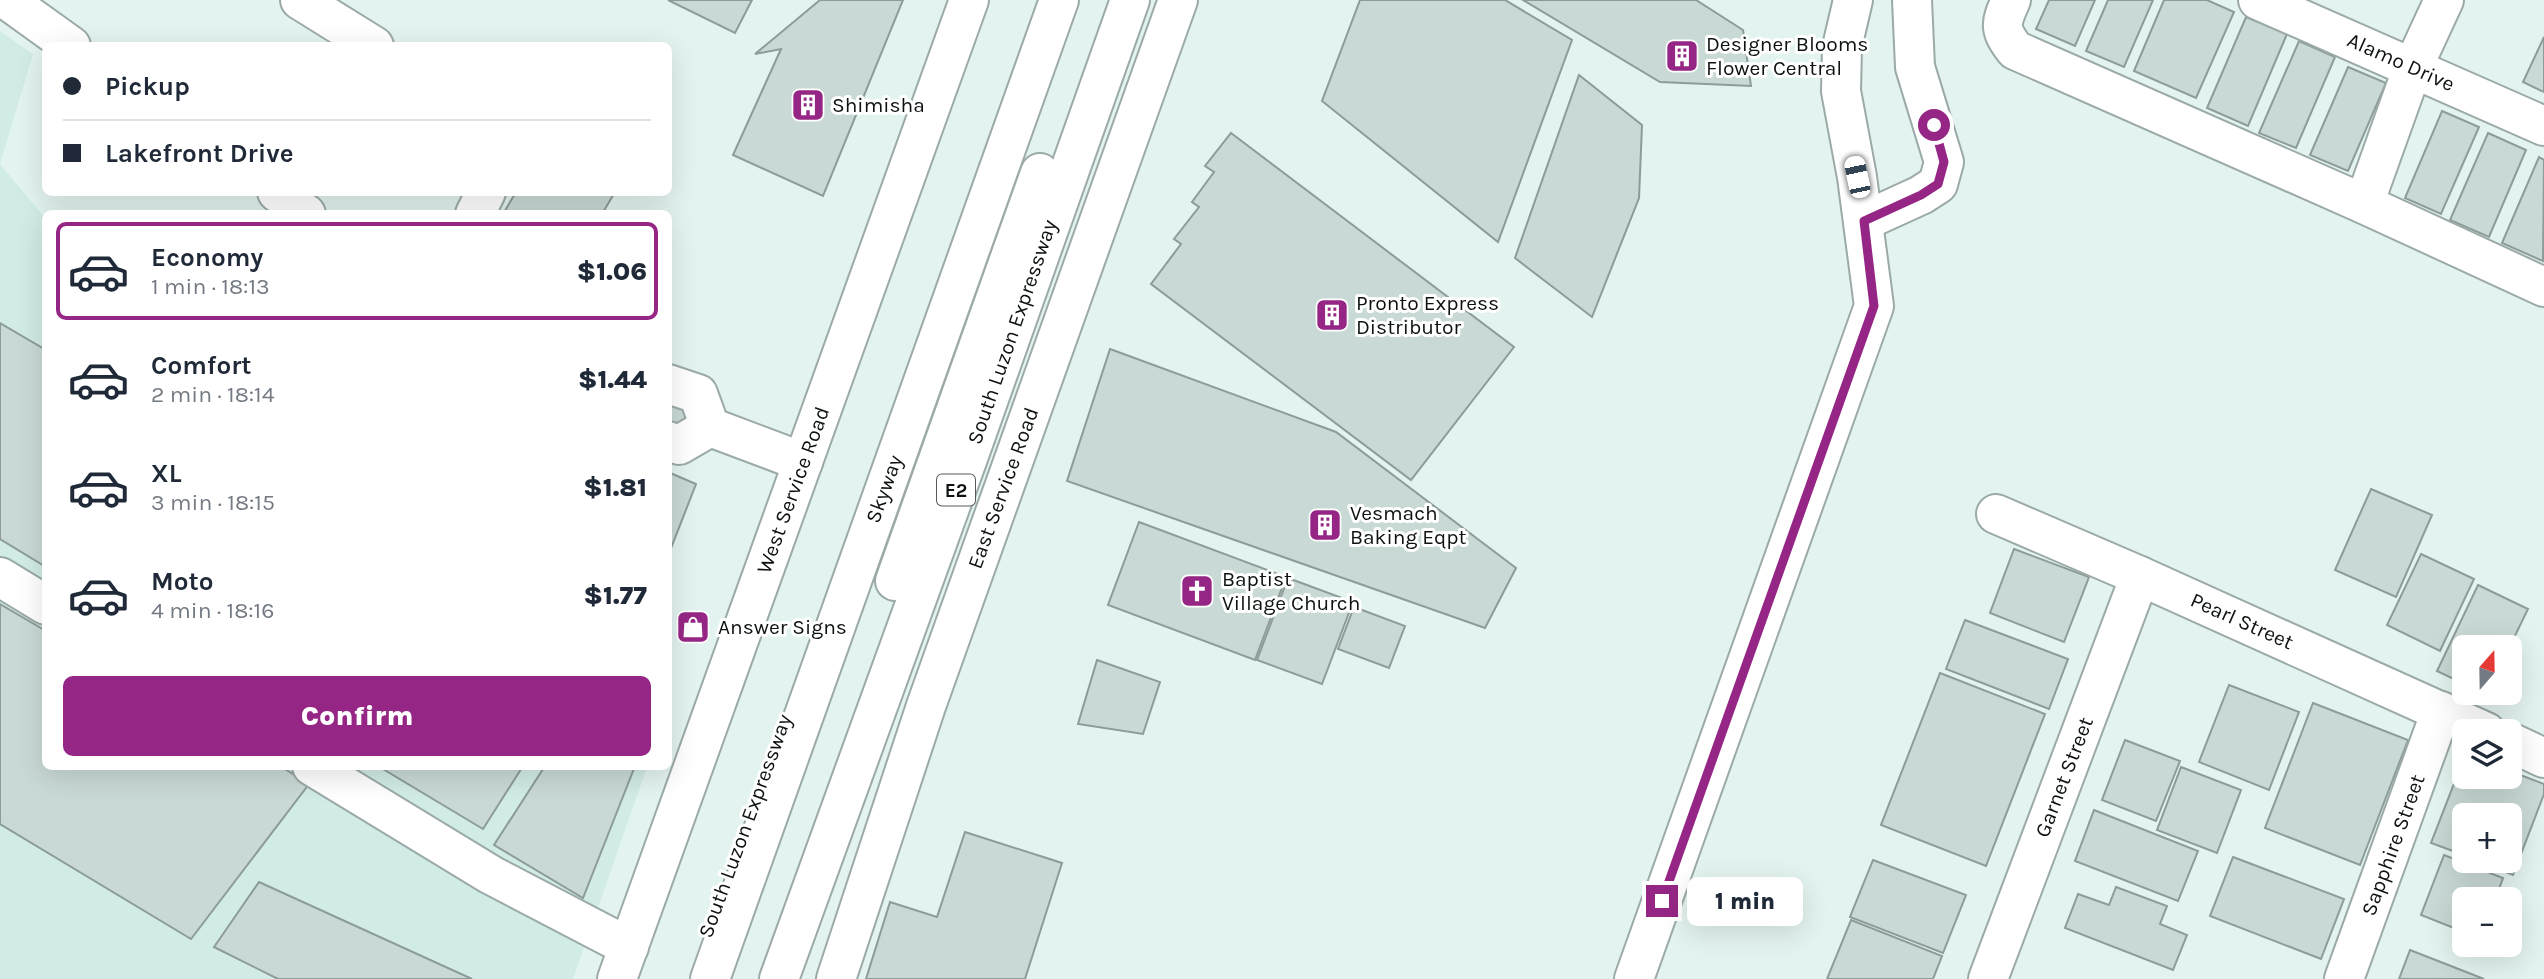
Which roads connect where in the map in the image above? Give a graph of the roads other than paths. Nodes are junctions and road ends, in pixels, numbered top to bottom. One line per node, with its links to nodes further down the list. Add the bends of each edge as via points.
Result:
1 (7, 0): 14 (main road)
2 (300, 0): 15 (main road)
3 (969, 0): 26 (main road, West Service Road)
4 (1038, 0): 37 (main road, South Luzon Expressway)
5 (1059, 0): 38 (main road, Skyway)
6 (1102, 0): 39 (main road, Skyway / E2)
7 (1129, 0): 40 (main road, South Luzon Expressway / E2)
8 (1178, 0): 41 (main road, East Service Road, via 926,706)
9 (1853, 0): 21 (main road, via 1842,47 1841,91)
10 (1912, 0): 21 (main road, via 1915,67 1944,162 1938,184)
11 (2011, 0): 19 (main road, via 2002,19 2002,34 2015,50)
12 (2258, 0): 16 (main road, Alamo Drive)
13 (2444, 0): 16 (main road)
14 (65, 42)
15 (368, 42)
16 (2413, 67): 17 (main road, Alamo Drive); 19 (main road)
17 (2544, 125)
18 (282, 196): 20 (main road)
19 (2364, 204): 22 (main road)
20 (301, 210)
21 (1864, 221): 42 (main road, via 1874,306)
22 (2544, 287)
23 (672, 385): 24 (main road, via 698,394)
24 (709, 427): 25 (main road, via 679,445); 26 (main road)
25 (672, 442)
26 (803, 462): 36 (main road, West Service Road)
27 (1996, 514): 28 (main road, Pearl Street)
28 (2140, 576): 31 (main road, Pearl Street); 43 (main road, Garnet Street)
29 (0, 577): 30 (main road)
30 (42, 603)
31 (2441, 711): 32 (main road, Pearl Street); 44 (main road, Sapphire Street)
32 (2458, 719)
33 (2522, 748): 34 (main road)
34 (2544, 758)
35 (319, 770): 36 (main road, via 491,875)
36 (623, 963)
37 (691, 979)
38 (710, 979)
39 (755, 979)
40 (779, 979)
41 (836, 979)
42 (1634, 979)
43 (1988, 979)
44 (2344, 979)

